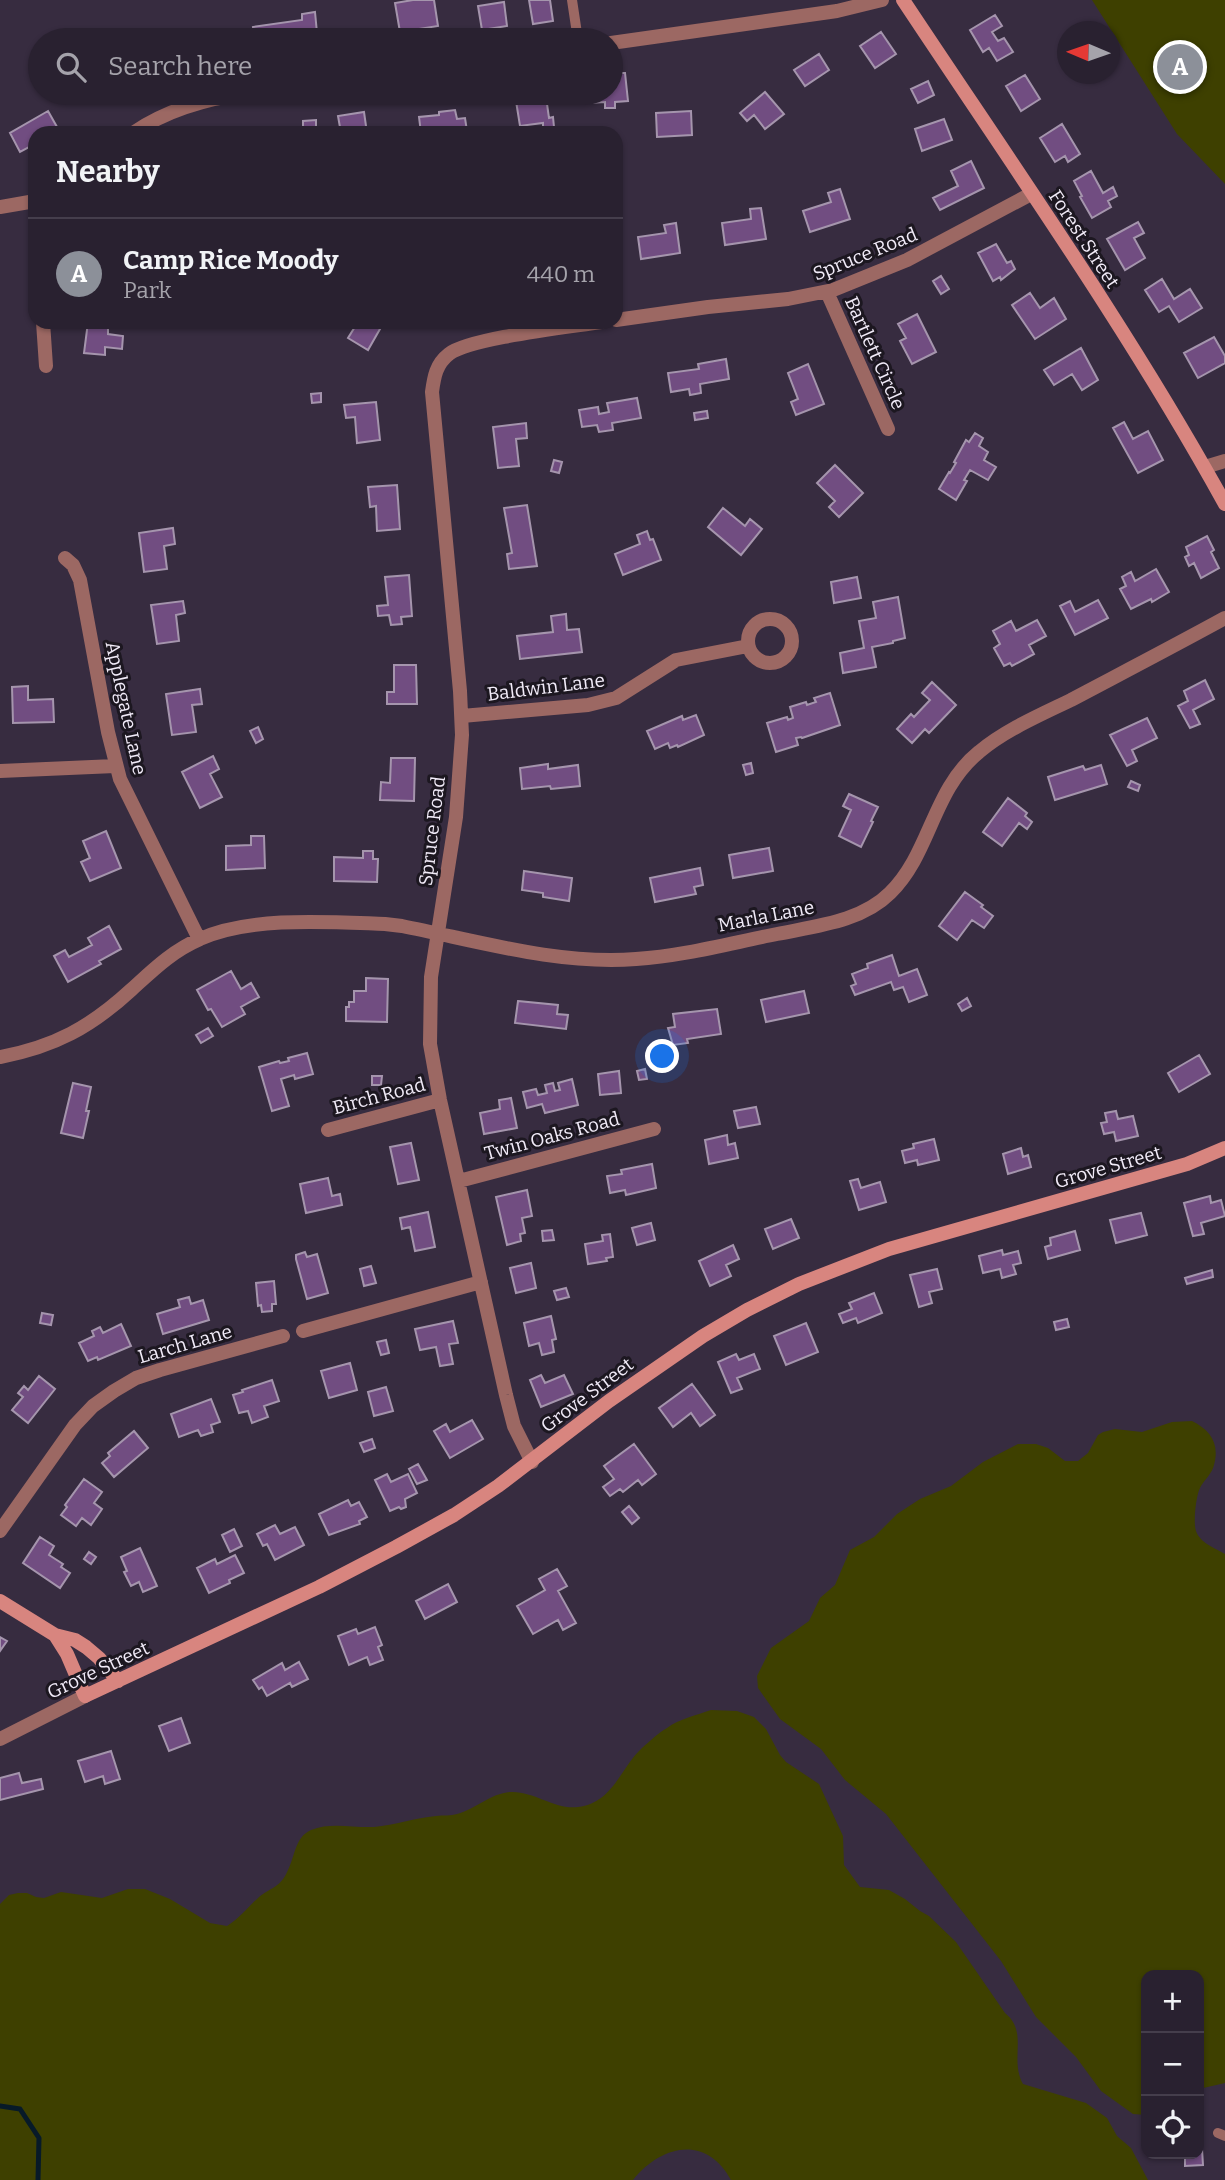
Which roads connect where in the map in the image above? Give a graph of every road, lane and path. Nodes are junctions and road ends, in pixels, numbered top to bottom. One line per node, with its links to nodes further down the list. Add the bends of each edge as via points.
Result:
1 (572, 0): 4 (lane)
2 (882, 0): 5 (street, via 837,11)
3 (903, 0): 8 (main road, Forest Street)
4 (576, 28)
5 (623, 41)
6 (192, 105): 7 (street)
7 (145, 126)
8 (1031, 194): 11 (street, Spruce Road, via 907,260); 18 (main road, Forest Street)
9 (28, 203): 10 (street)
10 (0, 207)
11 (827, 292): 12 (street, Spruce Road); 16 (street, Bartlett Circle)
12 (623, 319)
13 (43, 329): 15 (street)
14 (559, 329): 23 (street, Spruce Road, via 457,349 435,373 433,407)
15 (46, 366)
16 (888, 429)
17 (1225, 461): 18 (street)
18 (1205, 467): 19 (main road, Forest Street)
19 (1225, 504)
20 (65, 558): 24 (street, Applegate Lane, via 80,580)
21 (1225, 618): 26 (street, Marla Lane, via 979,751 947,789 905,875 881,901 863,912 819,925 637,959 551,955)
22 (748, 646): 23 (street, Baldwin Lane, via 676,660 606,701)
23 (462, 716): 26 (street, Spruce Road, via 456,817)
24 (116, 766): 25 (street); 27 (street, Applegate Lane)
25 (0, 771)
26 (437, 934): 27 (street, Marla Lane, via 385,924 281,923 229,929); 29 (street, Spruce Road, via 429,1029)
27 (199, 939): 28 (street, Marla Lane, via 167,957 76,1032 34,1050)
28 (0, 1057)
29 (440, 1100): 31 (street, Birch Road); 33 (street, Spruce Road)
30 (654, 1129): 33 (street, Twin Oaks Road)
31 (328, 1130)
32 (1225, 1147): 37 (main road, Grove Street, via 1168,1170 889,1250 799,1284 747,1310 660,1365)
33 (459, 1181): 34 (street, Spruce Road)
34 (481, 1282): 35 (street); 37 (street, Spruce Road, via 509,1408)
35 (303, 1331)
36 (283, 1336): 38 (street, Larch Lane, via 160,1370 114,1391 75,1425)
37 (532, 1462): 41 (main road, Grove Street, via 397,1548)
38 (0, 1531)
39 (0, 1601): 40 (main road)
40 (55, 1635): 41 (main road, via 86,1647); 42 (main road)
41 (118, 1681): 42 (main road, Grove Street)
42 (85, 1696): 43 (street, Grove Street)
43 (0, 1739)

